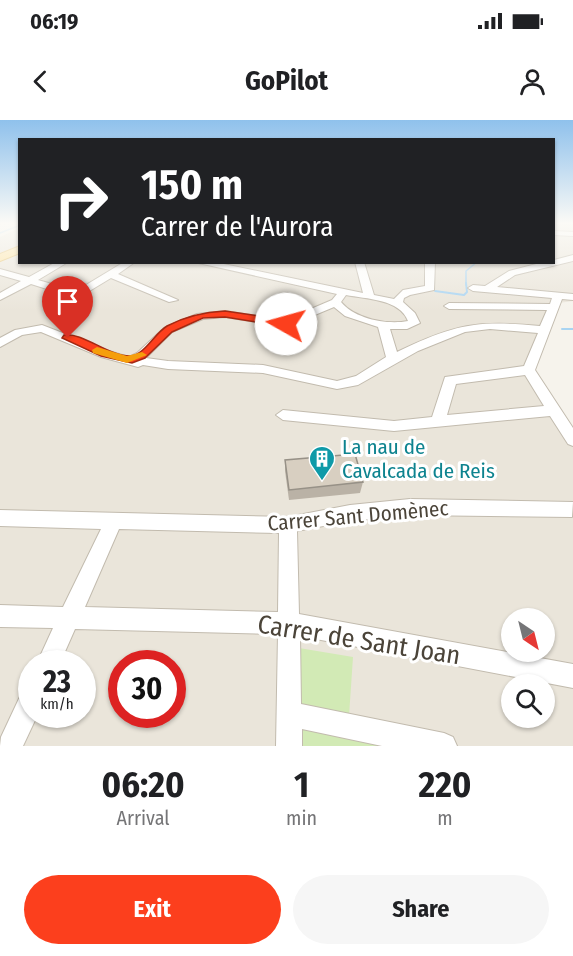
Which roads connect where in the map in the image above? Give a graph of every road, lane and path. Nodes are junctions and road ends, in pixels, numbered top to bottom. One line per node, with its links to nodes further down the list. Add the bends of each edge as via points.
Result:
1 (573, 258): 2 (street)
2 (555, 261): 10 (street)
3 (60, 264): 14 (street)
4 (126, 264): 12 (street)
5 (207, 264): 13 (street)
6 (360, 264): 22 (street)
7 (430, 264): 24 (street, via 429,288 407,292 399,297)
8 (544, 264): 16 (street, via 512,273)
9 (297, 268): 13 (street)
10 (573, 270)
11 (0, 272): 14 (street)
12 (111, 275): 17 (street); 23 (street)
13 (283, 280): 21 (street)
14 (30, 281): 17 (street); 19 (street)
15 (473, 288): 16 (street)
16 (489, 288): 18 (street)
17 (77, 295): 26 (street)
18 (558, 296): 20 (street); 27 (street)
19 (0, 297)
20 (573, 297)
21 (340, 298): 22 (street); 28 (street, via 339,308); 31 (street, via 286,324 225,314 201,316 168,330)
22 (370, 298): 24 (street)
23 (173, 300)
24 (398, 303): 28 (street, via 414,323 398,328)
25 (449, 306): 27 (street)
26 (58, 307)
27 (553, 307): 29 (street)
28 (383, 325): 32 (street)
29 (543, 330): 32 (street, via 476,327); 33 (street)
30 (0, 343): 31 (street, via 19,332 42,328 105,354)
31 (139, 359): 32 (street, via 168,365 263,369 338,385 356,382)
32 (393, 359)
33 (529, 370): 34 (street); 36 (street, via 450,380)
34 (555, 411): 36 (street); 37 (street)
35 (284, 415): 36 (street, via 394,426)
36 (438, 422)
37 (573, 440)
38 (573, 508): 41 (street, Carrer Sant Domènec, via 410,507)
39 (0, 518): 40 (street, Carrer Sant Domènec)
40 (115, 519): 41 (street, Carrer Sant Domènec); 43 (street)
41 (288, 525): 44 (street)
42 (0, 616): 43 (street, Carrer de Sant Joan)
43 (69, 617): 44 (street, Carrer de Sant Joan); 45 (street)
44 (288, 623): 46 (street, Carrer de Sant Joan); 47 (street)
45 (54, 650)
46 (573, 676)
47 (288, 714): 50 (street); 51 (street)
48 (18, 728): 49 (street)
49 (10, 746)
50 (289, 746)
51 (444, 746)

